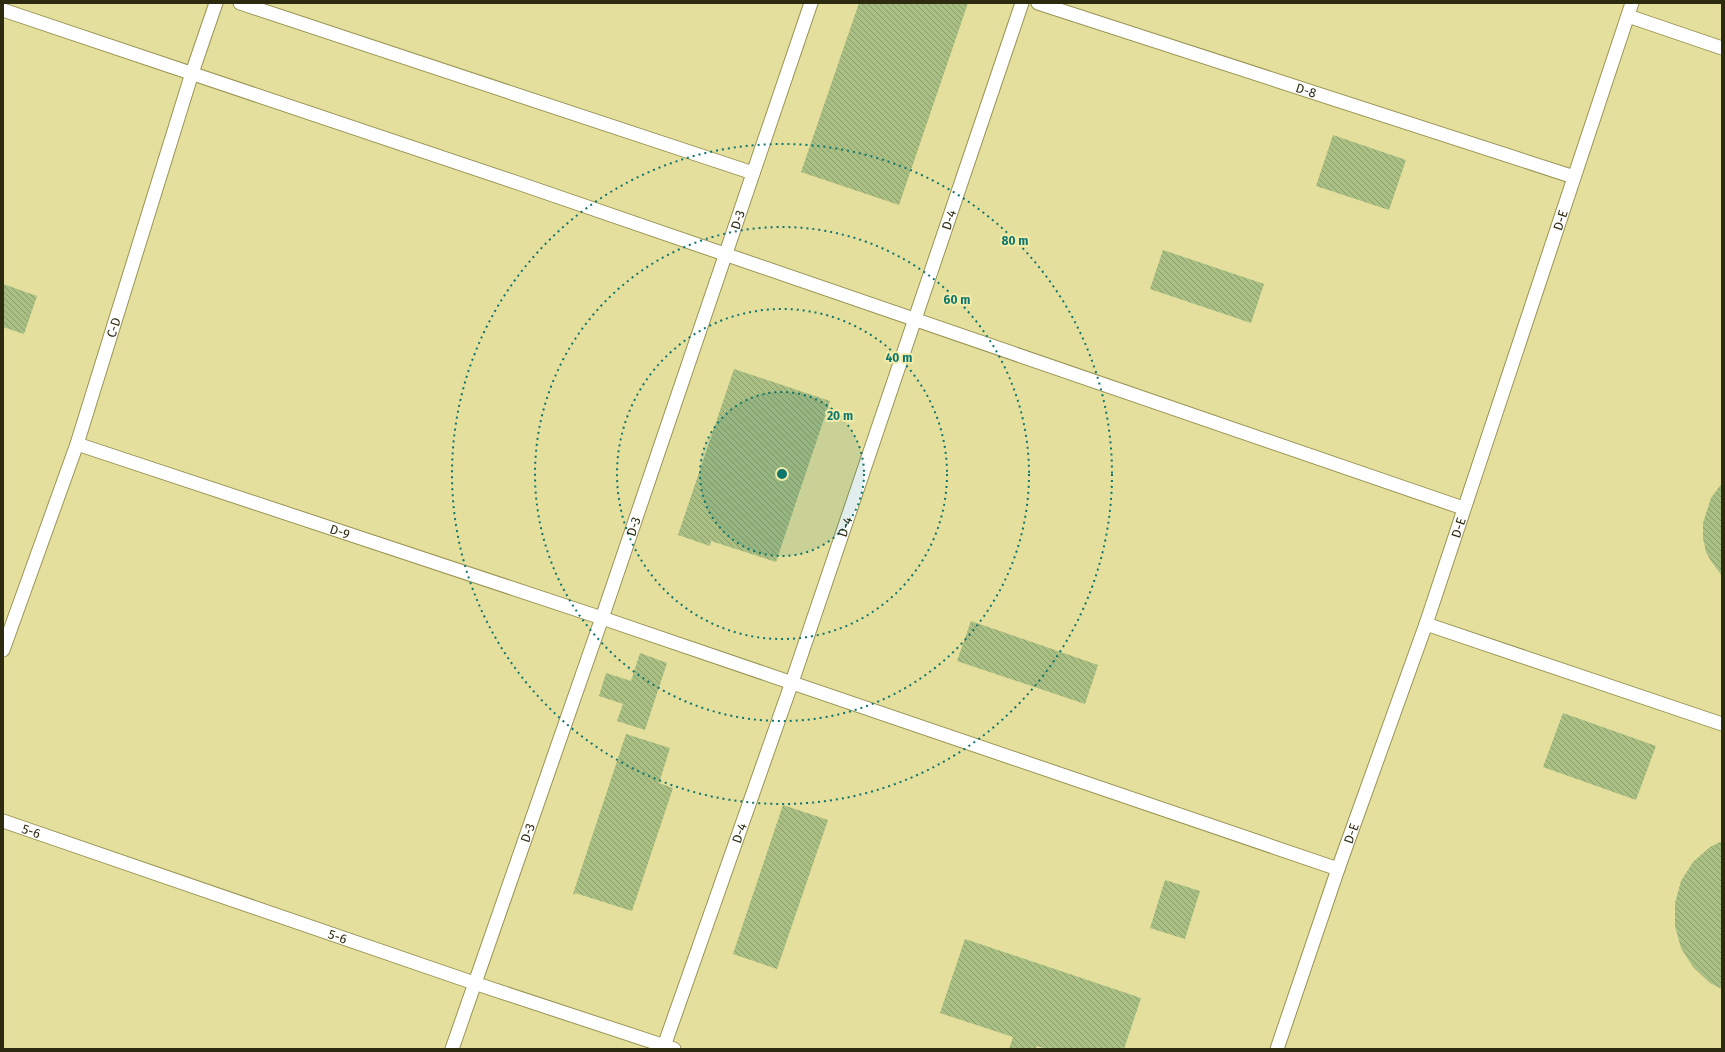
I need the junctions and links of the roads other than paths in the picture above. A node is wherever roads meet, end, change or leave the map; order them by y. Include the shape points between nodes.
1 (216, 3) edge
2 (240, 3) edge
3 (811, 3) edge
4 (1022, 3) edge
5 (1038, 3) edge
6 (1632, 3) edge
7 (3, 10) edge
8 (1628, 16) junction
9 (1722, 48) edge
10 (192, 73) junction
11 (753, 173) junction
12 (1574, 176) junction
13 (726, 254) junction
14 (916, 320) junction
15 (77, 444) junction
16 (1464, 508) junction
17 (602, 618) junction
18 (1426, 624) junction
19 (3, 650) edge
20 (792, 682) junction
21 (1722, 724) edge
22 (3, 821) edge
23 (1338, 869) junction
24 (474, 983) junction
25 (667, 1048) edge
26 (452, 1049) edge
27 (1277, 1049) edge

1 - 10 lane, C-D
2 - 11 lane
3 - 11 lane, D-3
4 - 14 lane, D-4
5 - 12 lane, D-8
6 - 8 lane, D-E
7 - 10 lane
8 - 9 lane
8 - 12 lane, D-E
10 - 13 lane
10 - 15 lane, C-D
11 - 13 lane, D-3
12 - 16 lane, D-E
13 - 14 lane
13 - 17 lane, D-3
14 - 16 lane
14 - 20 lane, D-4
15 - 17 lane, D-9
15 - 19 lane, C-D
16 - 18 lane, D-E
17 - 20 lane, D-9
17 - 24 lane, D-3
18 - 21 lane
18 - 23 lane, D-E
20 - 23 lane, D-9
20 - 25 lane, D-4
22 - 24 lane, 5-6
23 - 27 lane, D-E
24 - 25 lane, 5-6
24 - 26 lane, D-3

